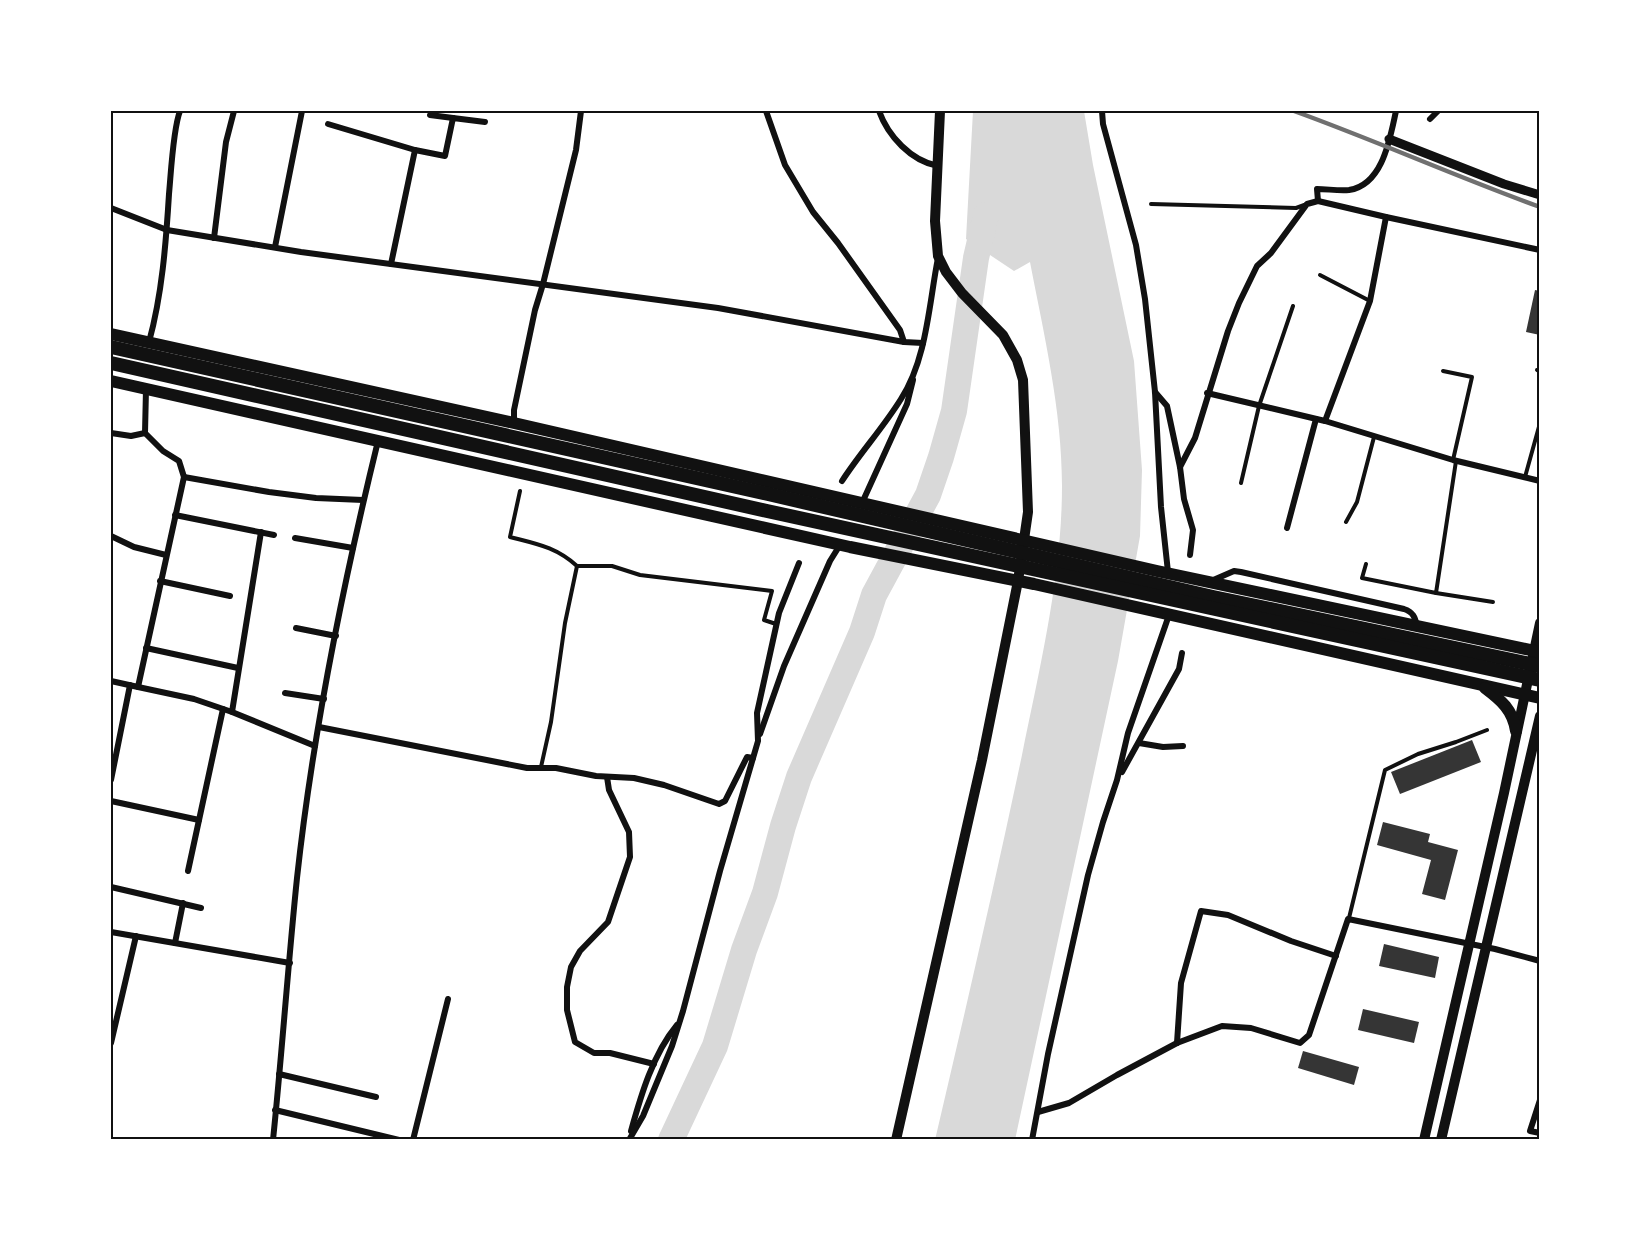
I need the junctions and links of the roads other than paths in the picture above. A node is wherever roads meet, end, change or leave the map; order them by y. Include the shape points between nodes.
1 (180, 111) edge
2 (234, 111) edge
3 (302, 111) edge
4 (580, 111) edge
5 (766, 111) edge
6 (879, 111) edge
7 (940, 111) edge
8 (1102, 111) edge
9 (1396, 111) edge
10 (1438, 111) edge
11 (430, 114) dead end
12 (453, 118) junction
13 (1430, 119) dead end
14 (485, 122) dead end
15 (328, 124) dead end
16 (1389, 139) junction
17 (415, 150) junction
18 (938, 166) junction
19 (1540, 195) edge
20 (1318, 201) junction
21 (1151, 204) dead end
22 (1307, 204) junction
23 (111, 208) edge
24 (1386, 217) junction
25 (167, 230) junction
26 (214, 238) junction
27 (274, 247) junction
28 (1540, 250) edge
29 (938, 256) junction
30 (391, 264) junction
31 (1320, 275) dead end
32 (543, 284) junction
33 (1370, 301) junction
34 (1293, 306) dead end
35 (111, 334) edge
36 (149, 342) junction
37 (904, 342) junction
38 (923, 343) junction
39 (111, 347) edge
40 (111, 363) edge
41 (917, 363) junction
42 (1443, 371) dead end
43 (111, 381) edge
44 (146, 388) junction
45 (1155, 392) junction
46 (1208, 393) junction
47 (1259, 405) junction
48 (1316, 419) junction
49 (1325, 421) junction
50 (513, 423) junction
51 (1540, 423) edge
52 (111, 433) edge
53 (145, 434) junction
54 (1374, 437) junction
55 (378, 440) junction
56 (1454, 460) junction
57 (1180, 467) junction
58 (184, 477) junction
59 (1525, 477) junction
60 (842, 481) dead end
61 (1540, 481) edge
62 (1241, 483) dead end
63 (520, 491) dead end
64 (363, 500) junction
65 (866, 505) junction
66 (175, 515) junction
67 (1346, 522) dead end
68 (1287, 528) dead end
69 (261, 532) junction
70 (274, 535) dead end
71 (111, 536) edge
72 (295, 538) dead end
73 (1024, 540) junction
74 (845, 546) junction
75 (353, 548) junction
76 (166, 555) junction
77 (1190, 555) dead end
78 (799, 563) dead end
79 (1365, 564) dead end
80 (577, 566) junction
81 (1162, 571) junction
82 (160, 581) junction
83 (1018, 581) junction
84 (1436, 593) junction
85 (230, 596) dead end
86 (1493, 602) dead end
87 (1169, 615) junction
88 (776, 624) junction
89 (1540, 624) edge
90 (296, 628) dead end
91 (336, 636) junction
92 (147, 648) junction
93 (1537, 652) edge
94 (1182, 653) dead end
95 (1540, 666) edge
96 (238, 668) junction
97 (1540, 680) edge
98 (111, 681) edge
99 (130, 685) junction
100 (1481, 685) junction
101 (138, 687) junction
102 (285, 693) dead end
103 (1524, 694) junction
104 (1540, 698) edge
105 (324, 699) junction
106 (223, 709) junction
107 (232, 712) junction
108 (1540, 716) edge
109 (319, 727) junction
110 (1487, 730) dead end
111 (1516, 731) junction
112 (758, 741) junction
113 (1139, 743) junction
114 (315, 746) junction
115 (1183, 746) dead end
116 (753, 758) junction
117 (541, 767) junction
118 (608, 777) junction
119 (111, 780) edge
120 (1118, 780) junction
121 (111, 801) edge
122 (199, 820) junction
123 (188, 871) dead end
124 (111, 887) edge
125 (183, 903) junction
126 (201, 908) dead end
127 (1348, 919) junction
128 (111, 932) edge
129 (136, 936) junction
130 (175, 943) junction
131 (1468, 944) junction
132 (1486, 947) junction
133 (1336, 956) junction
134 (1540, 961) edge
135 (290, 963) junction
136 (448, 999) dead end
137 (679, 1023) junction
138 (111, 1042) edge
139 (1177, 1043) junction
140 (654, 1065) junction
141 (279, 1074) junction
142 (376, 1096) dead end
143 (1540, 1100) edge
144 (275, 1110) junction
145 (1038, 1112) junction
146 (1540, 1133) edge
147 (273, 1140) edge
148 (399, 1140) edge
149 (413, 1140) edge
150 (629, 1140) edge
151 (896, 1140) edge
152 (1032, 1140) edge
153 (1424, 1140) edge
154 (1441, 1140) edge

1 - 25 street
2 - 26 street via 226,142
3 - 27 street
4 - 32 street via 576,150
5 - 37 street via 785,165 813,212 894,321
6 - 18 street via 895,141 927,164
7 - 18 main road
8 - 45 street via 1136,245
9 - 16 street
10 - 13 street
11 - 12 street
12 - 14 street
12 - 17 street via 445,156
15 - 17 street
16 - 19 street
16 - 20 street via 1369,182 1349,190 1317,189
17 - 30 street
18 - 29 main road
20 - 22 street
20 - 24 street
21 - 22 lane via 1296,208
22 - 46 street via 1257,266 1239,303
23 - 25 street
24 - 28 street
24 - 33 street
25 - 26 street
25 - 36 street
26 - 27 street
27 - 30 street
29 - 38 street
29 - 73 main road via 962,292 1003,335 1017,360 1023,380 1028,512
30 - 32 street
31 - 33 lane
32 - 37 street via 718,308
32 - 50 street
33 - 49 street
34 - 47 lane
35 - 36 highway
36 - 50 highway
37 - 38 street
38 - 41 street
39 - 95 highway via 1214,597
40 - 97 highway
41 - 60 street via 902,398
41 - 65 street via 908,404
42 - 56 lane via 1472,377
43 - 44 highway
44 - 53 street
44 - 55 highway
45 - 57 street via 1167,406
45 - 81 street
46 - 47 street
46 - 57 street via 1195,438
47 - 48 street
47 - 62 lane
48 - 49 street
48 - 68 street
49 - 54 street
50 - 65 highway
51 - 59 lane
52 - 53 street
53 - 58 street via 179,461
54 - 56 street
54 - 67 lane via 1357,502
55 - 64 street
55 - 74 highway
56 - 59 street
56 - 84 lane
57 - 77 street via 1193,530
58 - 64 street via 269,492
58 - 66 street
59 - 61 street
63 - 80 lane via 510,537 553,549
64 - 75 street
65 - 73 highway
66 - 69 street
66 - 76 street
69 - 70 street
69 - 96 street
71 - 76 street
72 - 75 street
73 - 81 highway
73 - 83 main road
74 - 83 highway
74 - 112 street via 830,561 784,666
75 - 91 street
76 - 82 street
78 - 88 street
79 - 84 lane via 1362,578
80 - 88 lane via 612,566 640,575 772,591 764,620
80 - 117 lane
81 - 93 highway
82 - 85 street
82 - 92 street
83 - 87 highway
83 - 151 main road
84 - 86 lane
87 - 100 highway
87 - 120 street via 1128,733
88 - 112 street via 757,713
89 - 93 main road
90 - 91 street
91 - 105 street
92 - 96 street
92 - 101 street
93 - 103 main road
94 - 113 street via 1179,669
96 - 107 street
98 - 99 street
99 - 101 street
99 - 119 street
100 - 103 highway
100 - 111 highway via 1510,711
101 - 106 street
102 - 105 street
103 - 104 highway
103 - 111 main road
105 - 109 street
106 - 107 street
106 - 122 street
107 - 114 street
108 - 132 main road
109 - 114 street
109 - 117 street via 517,766
110 - 127 lane via 1385,770
111 - 131 main road
112 - 116 street
113 - 115 street
113 - 120 street
114 - 135 street
116 - 118 street via 747,758 725,801 718,804 664,785
116 - 137 street
117 - 118 street
118 - 140 street via 609,790 629,832 630,857 609,922 580,951 571,968 567,1010 575,1042 594,1053 610,1053
120 - 145 street via 1088,875
121 - 122 street
122 - 123 street
124 - 125 street
125 - 126 street
125 - 130 street
127 - 131 street
127 - 133 street
128 - 129 street
129 - 130 street
129 - 138 street
130 - 135 street
131 - 132 street
131 - 153 main road
132 - 134 street
132 - 154 main road
133 - 139 street via 1309,1035 1300,1043 1251,1028 1222,1026
133 - 139 street via 1228,915 1201,911 1181,982
135 - 141 street
136 - 149 street
137 - 140 street
137 - 150 street via 643,1116
139 - 145 street via 1069,1103
140 - 150 street
141 - 142 street
141 - 144 street
143 - 146 street via 1530,1131
144 - 147 street
144 - 148 street
145 - 152 street

